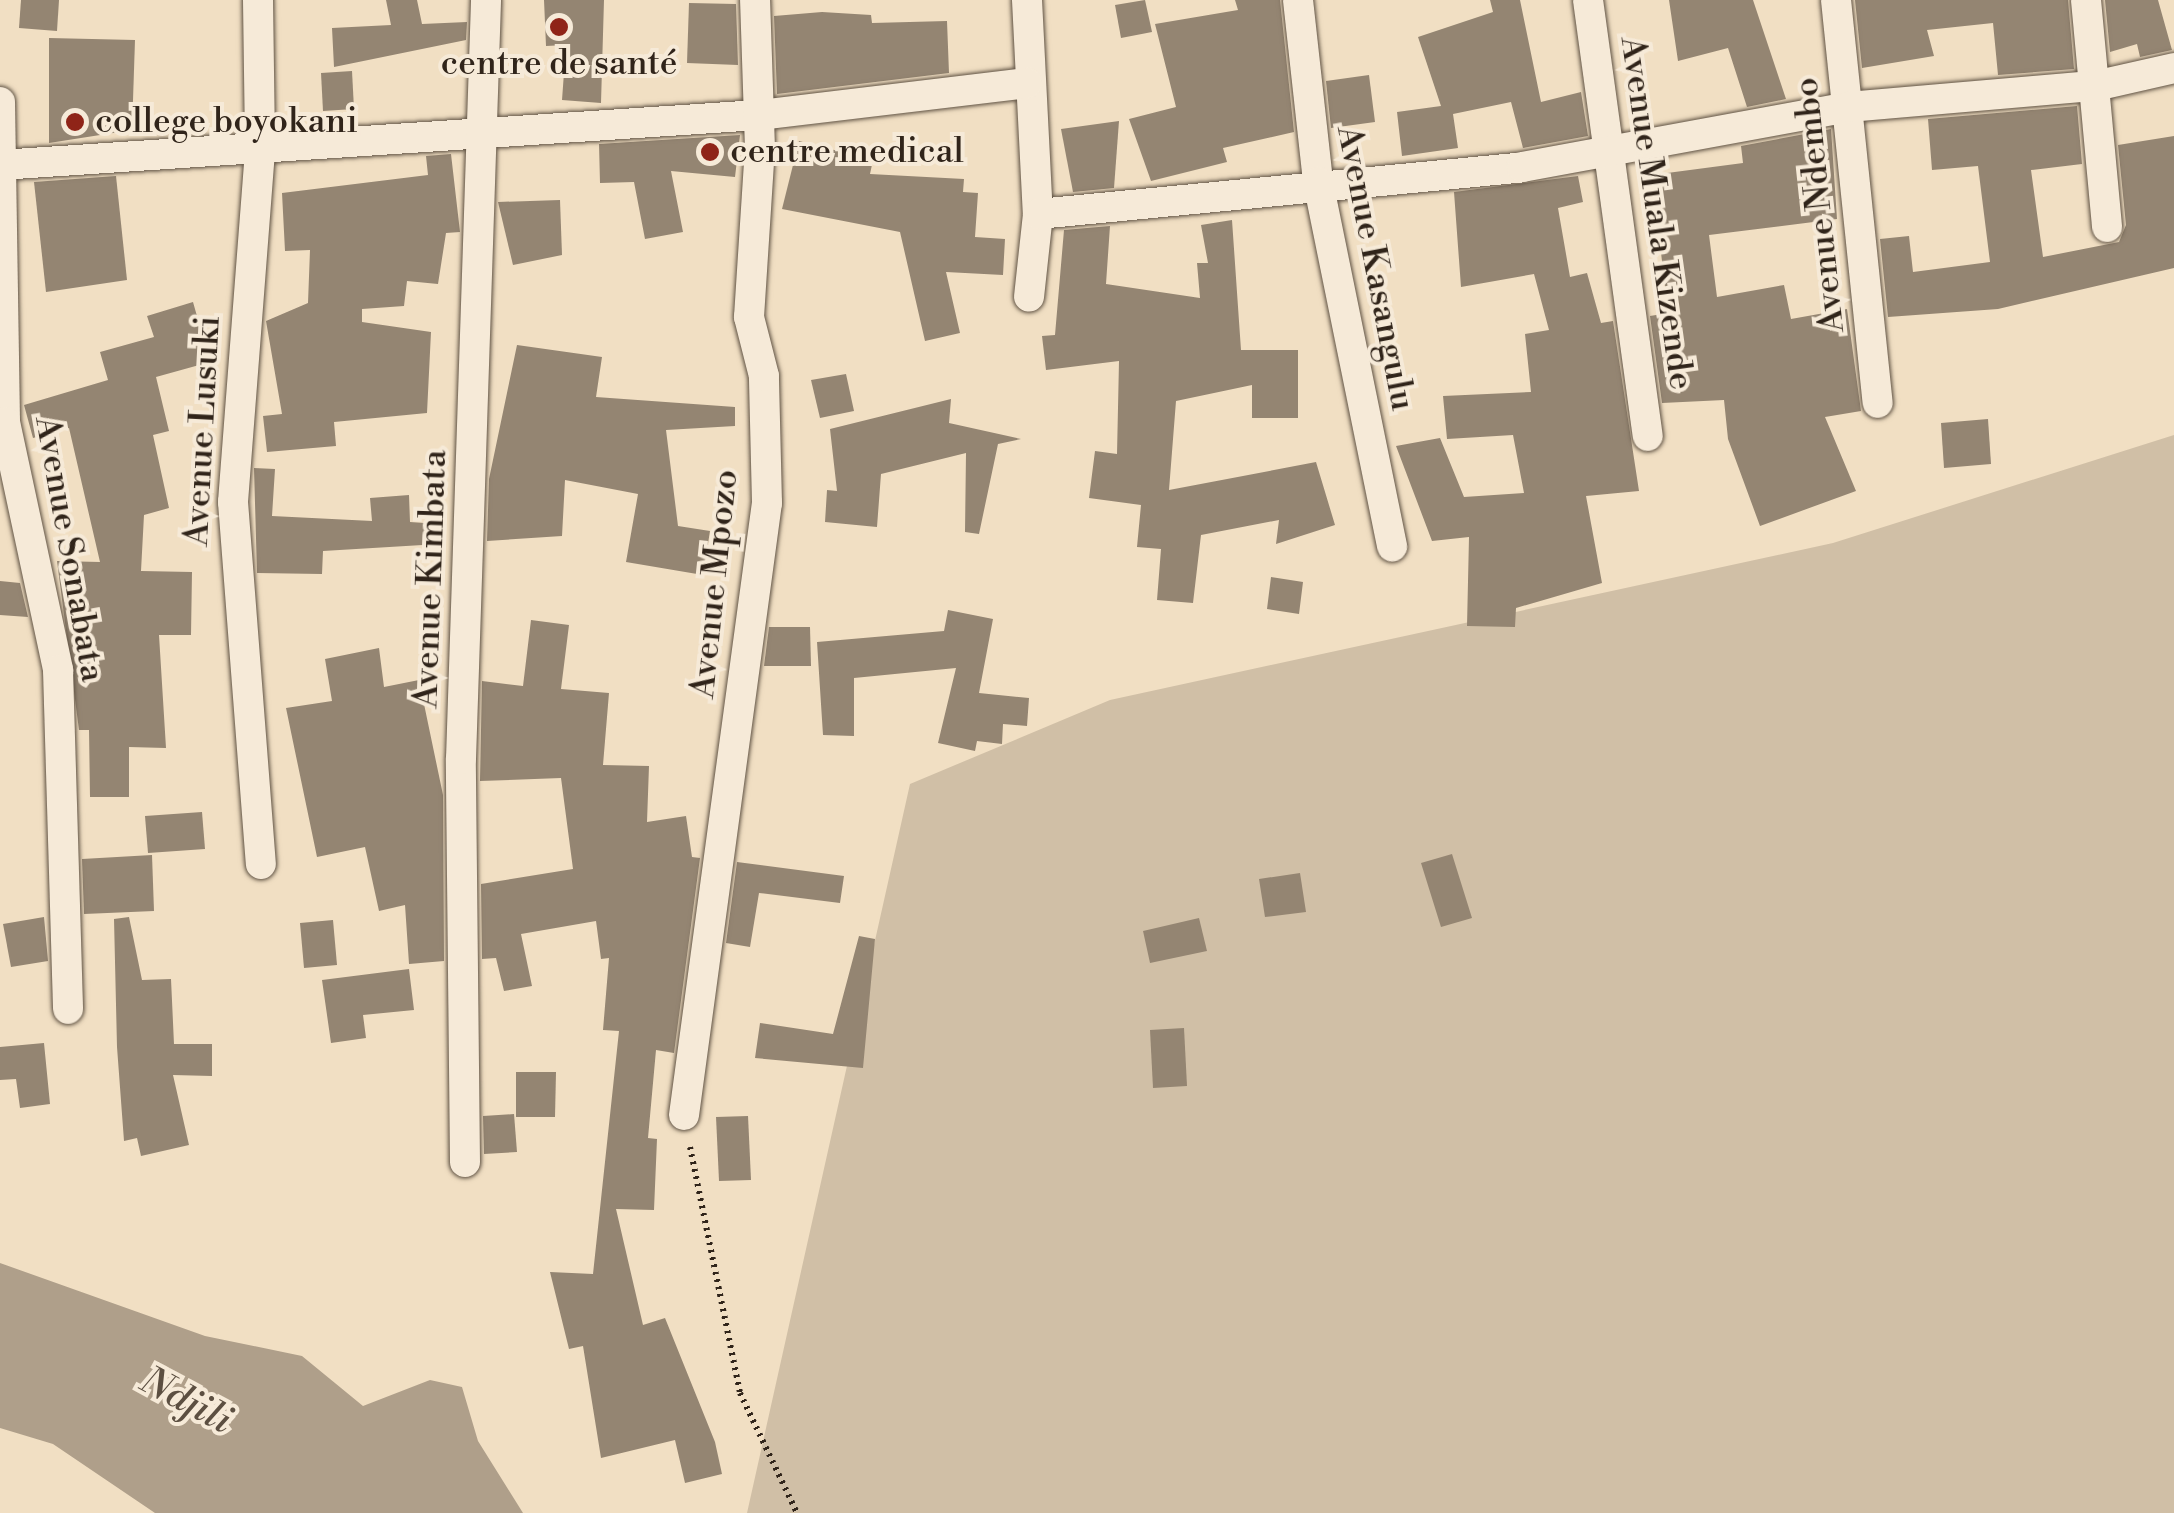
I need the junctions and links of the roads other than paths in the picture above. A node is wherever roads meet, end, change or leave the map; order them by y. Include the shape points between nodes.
1 (258, 0) edge
2 (486, 0) edge
3 (754, 0) edge
4 (1027, 0) edge
5 (1298, 0) edge
6 (1588, 0) edge
7 (1836, 0) edge
8 (2086, 0) edge
9 (2174, 68) edge
10 (1027, 83) junction
11 (2095, 86) junction
12 (0, 102) edge
13 (1848, 107) junction
14 (759, 114) junction
15 (487, 130) junction
16 (1612, 150) junction
17 (260, 151) junction
18 (3, 165) edge
19 (1318, 182) junction
20 (1038, 214) junction
21 (2107, 227) dead end
22 (1029, 297) dead end
23 (1878, 403) dead end
24 (1648, 436) dead end
25 (1392, 548) dead end
26 (260, 864) dead end
27 (68, 1009) dead end
28 (684, 1115) road end
29 (465, 1162) dead end

1 - 17 street, Avenue Lusuki
2 - 15 street, Avenue Kimbata
3 - 14 street, Avenue Mpozo
4 - 10 street
5 - 19 street, Avenue Kasangulu
6 - 16 street, Avenue Muala Kizende
7 - 13 street, Avenue Ndembo
8 - 11 street
9 - 11 street
10 - 14 street
10 - 20 street
11 - 13 street
11 - 21 street
12 - 18 street, Avenue Sonabata
13 - 16 street
13 - 23 street, Avenue Ndembo
14 - 15 street
14 - 28 street, Avenue Mpozo via 749,318 764,376 767,503
15 - 17 street
15 - 29 street, Avenue Kimbata via 461,758
16 - 19 street
16 - 24 street, Avenue Muala Kizende
17 - 18 street
17 - 26 street, Avenue Lusuki via 234,532
18 - 27 street, Avenue Sonabata via 6,422 58,670
19 - 20 street
19 - 25 street, Avenue Kasangulu
20 - 22 street

